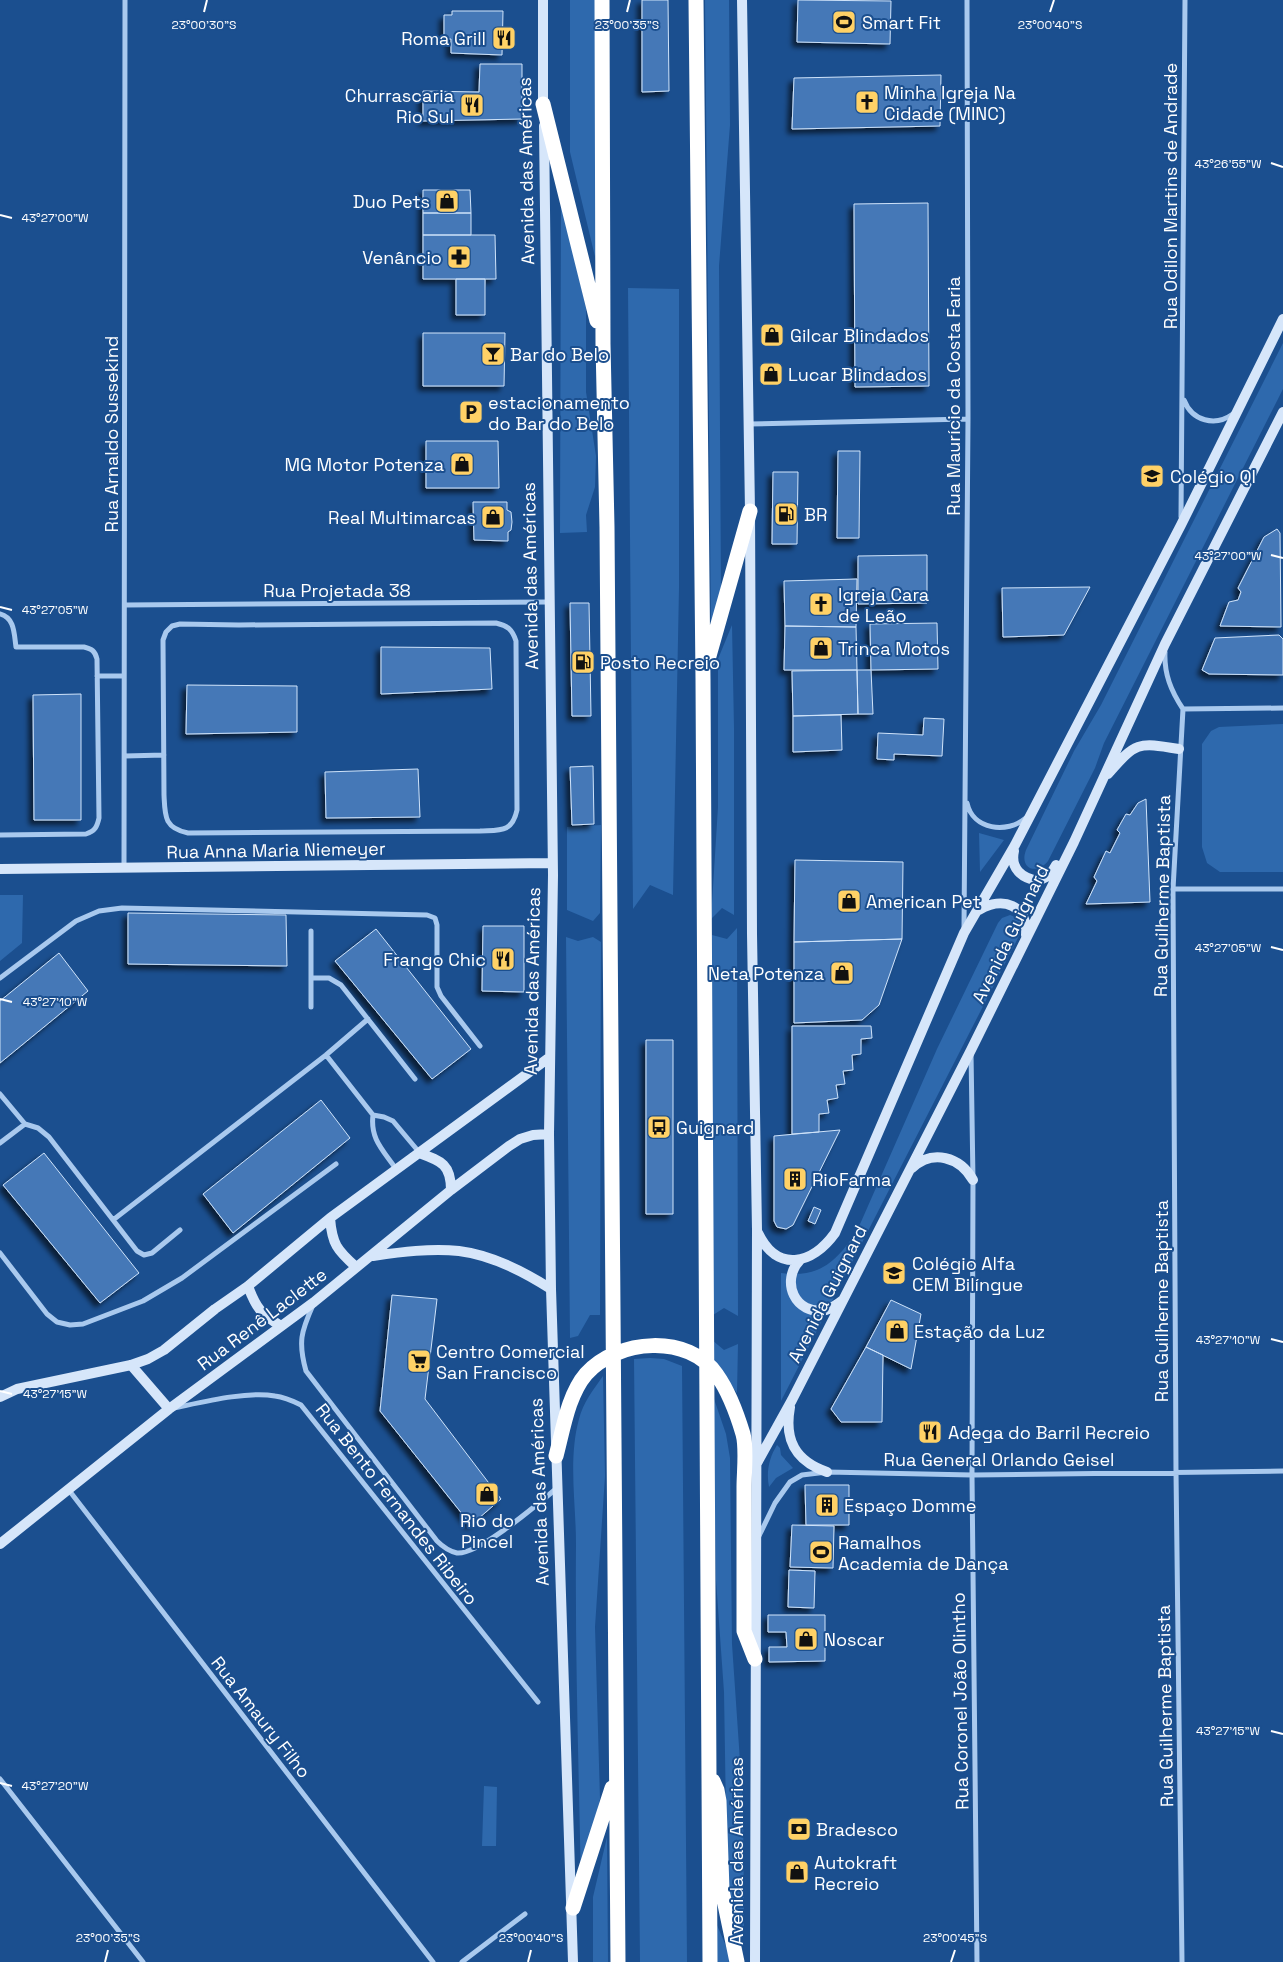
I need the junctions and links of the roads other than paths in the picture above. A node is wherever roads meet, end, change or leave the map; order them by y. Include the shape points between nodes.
1 (125, 0) edge
2 (543, 0) edge
3 (602, 0) edge
4 (696, 0) edge
5 (742, 0) edge
6 (966, 0) edge
7 (1185, 0) edge
8 (543, 104) junction
9 (1283, 318) edge
10 (603, 344) junction
11 (1182, 392) junction
12 (1239, 408) junction
13 (1283, 412) edge
14 (968, 419) junction
15 (748, 424) junction
16 (750, 511) junction
17 (1182, 525) junction
18 (549, 602) junction
19 (125, 605) junction
20 (0, 614) edge
21 (1165, 644) junction
22 (97, 676) junction
23 (124, 676) junction
24 (702, 679) junction
25 (1183, 708) junction
26 (1283, 708) edge
27 (1179, 749) junction
28 (164, 755) junction
29 (125, 756) junction
30 (1101, 783) junction
31 (964, 793) junction
32 (1032, 813) junction
33 (0, 835) edge
34 (1074, 842) junction
35 (1015, 845) junction
36 (552, 863) junction
37 (124, 868) junction
38 (0, 869) edge
39 (1173, 889) junction
40 (1283, 889) edge
41 (979, 910) junction
42 (311, 931) dead end
43 (964, 933) junction
44 (1026, 939) junction
45 (0, 978) edge
46 (312, 978) junction
47 (312, 1007) dead end
48 (368, 1019) junction
49 (480, 1046) dead end
50 (971, 1050) junction
51 (326, 1055) junction
52 (550, 1057) junction
53 (415, 1079) dead end
54 (0, 1094) edge
55 (373, 1115) junction
56 (25, 1124) junction
57 (549, 1134) junction
58 (0, 1143) edge
59 (419, 1153) junction
60 (336, 1164) dead end
61 (396, 1169) junction
62 (909, 1171) junction
63 (973, 1180) junction
64 (451, 1190) junction
65 (330, 1218) junction
66 (113, 1220) junction
67 (180, 1230) dead end
68 (756, 1230) junction
69 (0, 1253) edge
70 (372, 1256) junction
71 (800, 1260) junction
72 (356, 1268) junction
73 (248, 1286) junction
74 (551, 1289) junction
75 (844, 1299) junction
76 (314, 1302) junction
77 (281, 1326) junction
78 (613, 1356) junction
79 (706, 1364) junction
80 (132, 1365) junction
81 (0, 1397) edge
82 (792, 1400) junction
83 (169, 1409) junction
84 (556, 1456) junction
85 (756, 1464) junction
86 (1283, 1471) edge
87 (827, 1472) junction
88 (1176, 1472) junction
89 (972, 1475) junction
90 (68, 1488) junction
91 (557, 1488) junction
92 (0, 1544) edge
93 (755, 1545) junction
94 (755, 1659) junction
95 (538, 1702) dead end
96 (708, 1774) junction
97 (616, 1777) junction
98 (0, 1779) edge
99 (573, 1908) junction
100 (525, 1914) dead end
101 (143, 1962) edge
102 (433, 1962) edge
103 (462, 1962) edge
104 (573, 1962) edge
105 (618, 1962) edge
106 (710, 1962) edge
107 (737, 1962) edge
108 (755, 1962) edge
109 (977, 1962) edge
110 (1182, 1962) edge

1 - 19 street, Rua Arnaldo Sussekind
2 - 8 street, Avenida das Américas
3 - 10 highway
4 - 24 highway, Avenida das Américas
5 - 15 street, Avenida das Américas
6 - 14 street, Rua Maurício da Costa Faria
7 - 11 street, Rua Odilon Martins de Andrade
8 - 10 highway
8 - 18 street, Avenida das Américas
9 - 12 street, Avenida Guignard
10 - 78 highway
11 - 12 street, Rua Odilon Martins de Andrade via 1189,410 1205,421 1224,420
11 - 17 street, Rua Odilon Martins de Andrade
12 - 17 street, Avenida Guignard
13 - 21 street, Avenida Guignard
14 - 15 street
14 - 31 street, Rua Maurício da Costa Faria
15 - 16 street, Avenida das Américas
16 - 24 highway
16 - 68 street, Avenida das Américas
17 - 32 street, Avenida Guignard
18 - 19 street, Rua Projetada 38
18 - 36 street, Avenida das Américas
19 - 23 street, Rua Arnaldo Sussekind
20 - 22 street via 12,622 16,647 91,649 96,653
21 - 25 street via 1167,678
21 - 30 street, Avenida Guignard
22 - 23 street
22 - 33 street via 97,826 86,834
23 - 29 street, Rua Arnaldo Sussekind
24 - 79 highway, Avenida das Américas
25 - 26 street
25 - 27 street, Rua Guilherme Baptista
27 - 30 street via 1145,745 1132,749
27 - 39 street, Rua Guilherme Baptista
28 - 28 street via 163,640 172,626 496,623 513,631 516,641 517,810 510,827 502,830 177,831 165,815
28 - 29 street
29 - 37 street, Rua Arnaldo Sussekind
30 - 34 street, Avenida Guignard
31 - 32 street, Rua Maurício da Costa Faria via 968,808 977,820 990,827 1005,829 1020,824
31 - 43 street, Rua Maurício da Costa Faria
32 - 35 street, Avenida Guignard
34 - 35 street via 1066,847 1050,875 1038,882 1017,870 1012,859
34 - 44 street, Avenida Guignard
35 - 41 street, Avenida Guignard
36 - 37 street, Rua Anna Maria Niemeyer
36 - 52 street, Avenida das Américas
37 - 38 street, Rua Anna Maria Niemeyer
39 - 40 street
39 - 88 street, Rua Guilherme Baptista
41 - 43 street, Avenida Guignard
41 - 44 street via 990,904 1002,903 1013,907 1027,926
42 - 46 street
43 - 71 street, Avenida Guignard via 834,1233 815,1254
44 - 50 street, Avenida Guignard
45 - 49 street via 76,921 99,911 122,908 427,915 435,918 438,925 437,986 441,996
46 - 47 street
46 - 48 street via 336,980
48 - 51 street
48 - 53 street
50 - 62 street, Avenida Guignard
50 - 63 street, Rua Coronel João Olintho
51 - 55 street
51 - 66 street
52 - 57 street, Avenida das Américas
52 - 59 street, Rua Renê Laclette
54 - 56 street
55 - 59 street via 393,1120
55 - 61 street via 374,1136
56 - 58 street
56 - 66 street via 38,1128 49,1137
57 - 64 street, Rua Renê Laclette via 520,1139
57 - 74 street, Avenida das Américas
59 - 61 street, Rua Renê Laclette
59 - 64 street via 447,1167
60 - 69 street via 182,1278 143,1301 84,1324 57,1322
61 - 65 street, Rua Renê Laclette
62 - 63 street via 927,1158 949,1158 968,1171
62 - 75 street, Avenida Guignard
63 - 89 street, Rua Coronel João Olintho
64 - 70 street, Rua Renê Laclette
65 - 72 street via 334,1244
65 - 73 street, Rua Renê Laclette
66 - 67 street via 137,1251 144,1255 152,1253
68 - 71 street via 773,1254
68 - 85 street, Avenida das Américas
70 - 72 street, Rua Renê Laclette
70 - 74 street via 411,1251 476,1254 526,1273
71 - 75 street via 791,1276 794,1298 814,1310 825,1310
72 - 76 street, Rua Renê Laclette
73 - 77 street via 256,1307
73 - 80 street, Rua Renê Laclette via 164,1350
74 - 84 street, Avenida das Américas
75 - 82 street, Avenida Guignard
76 - 77 street, Rua Renê Laclette
76 - 91 street, Rua Bento Fernandes Ribeiro via 300,1339 306,1371 446,1549 458,1553 470,1551 526,1516
77 - 83 street, Rua Renê Laclette
78 - 79 highway via 634,1348 665,1345 679,1348
78 - 84 highway via 586,1375 574,1394
78 - 97 highway
79 - 94 highway via 717,1374 744,1436 744,1631
79 - 96 highway, Avenida das Américas
80 - 81 street, Rua Renê Laclette via 17,1389
80 - 83 street
82 - 85 street, Avenida Guignard
82 - 87 street via 788,1418 793,1446 802,1458
83 - 90 street, Rua Renê Laclette
83 - 95 street, Rua Bento Fernandes Ribeiro via 253,1395 275,1395 301,1405
84 - 91 street, Avenida das Américas
85 - 93 street, Avenida das Américas
86 - 88 street, Rua General Orlando Geisel
87 - 89 street, Rua General Orlando Geisel
87 - 93 street, Rua General Orlando Geisel via 802,1475 790,1482 775,1503
88 - 89 street, Rua General Orlando Geisel
88 - 110 street, Rua Guilherme Baptista
89 - 109 street, Rua Coronel João Olintho
90 - 92 street, Rua Renê Laclette
90 - 102 street, Rua Amaury Filho
91 - 99 street, Avenida das Américas
93 - 94 street, Avenida das Américas
94 - 108 street, Avenida das Américas
96 - 106 highway, Avenida das Américas
96 - 107 highway via 719,1801 722,1890
97 - 99 highway
97 - 105 highway
98 - 101 street
99 - 104 street, Avenida das Américas
100 - 103 street

